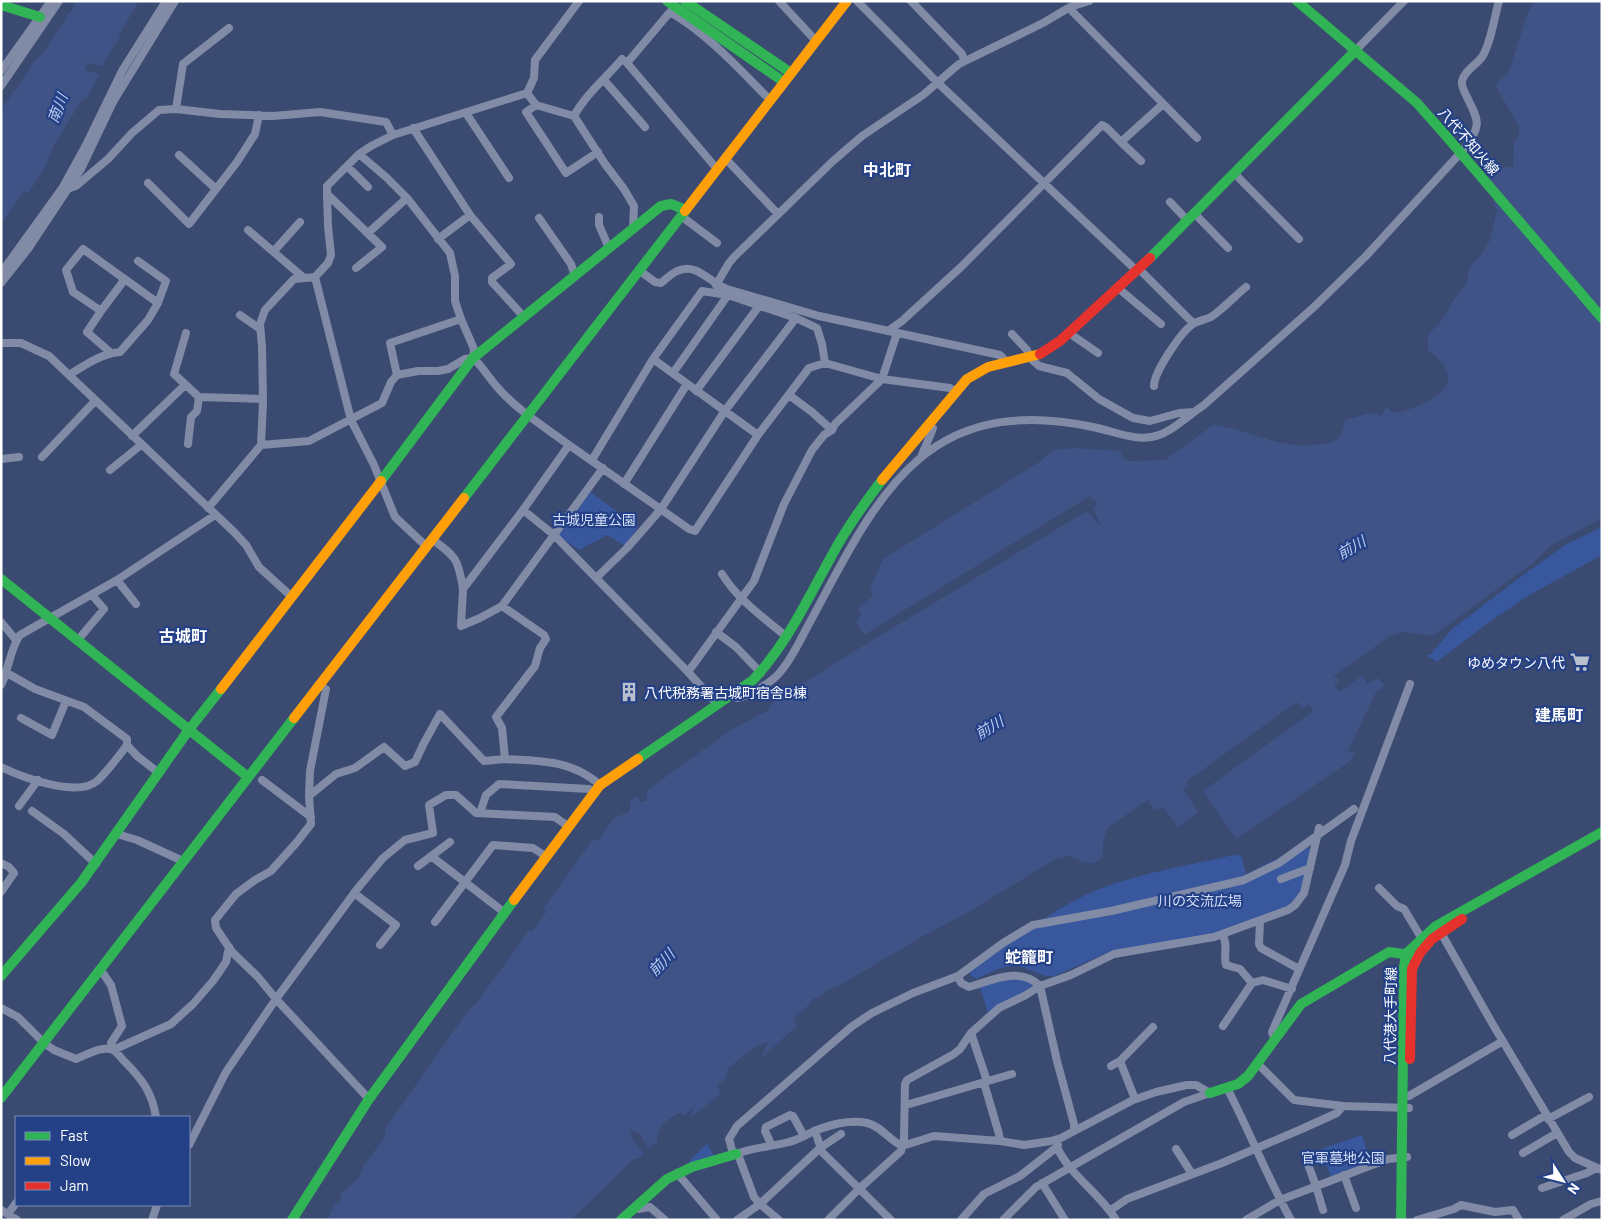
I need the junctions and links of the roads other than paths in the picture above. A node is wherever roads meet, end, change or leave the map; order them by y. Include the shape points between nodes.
1 (51, 1) edge
2 (59, 1) edge
3 (166, 1) edge
4 (175, 1) edge
5 (579, 1) edge
6 (685, 1) edge
7 (779, 1) edge
8 (846, 1) edge
9 (857, 1) edge
10 (910, 1) edge
11 (1089, 1) edge
12 (1298, 1) edge
13 (1404, 1) edge
14 (1499, 1) edge
15 (1, 6) edge
16 (670, 6) edge
17 (1069, 8) junction
18 (40, 17) junction
19 (695, 24) junction
20 (229, 28) dead end
21 (816, 40) junction
22 (1356, 50) junction
23 (134, 52) junction
24 (964, 61) junction
25 (627, 63) junction
26 (1, 71) edge
27 (791, 72) junction
28 (128, 79) junction
29 (604, 80) junction
30 (784, 82) junction
31 (938, 83) junction
32 (1, 86) edge
33 (527, 93) junction
34 (770, 100) junction
35 (1163, 104) junction
36 (536, 105) junction
37 (176, 109) junction
38 (466, 113) junction
39 (259, 115) junction
40 (574, 116) junction
41 (413, 128) junction
42 (644, 128) dead end
43 (394, 135) junction
44 (1197, 138) dead end
45 (1121, 142) junction
46 (598, 152) junction
47 (359, 154) junction
48 (179, 155) dead end
49 (726, 158) junction
50 (1141, 161) dead end
51 (346, 166) junction
52 (717, 169) junction
53 (1234, 173) junction
54 (509, 178) dead end
55 (1044, 182) junction
56 (148, 183) dead end
57 (368, 187) dead end
58 (70, 188) junction
59 (216, 188) junction
60 (327, 194) junction
61 (407, 198) junction
62 (1170, 202) dead end
63 (683, 213) junction
64 (778, 214) junction
65 (470, 215) junction
66 (1191, 216) junction
67 (599, 217) dead end
68 (539, 218) dead end
69 (300, 222) dead end
70 (633, 229) junction
71 (248, 230) dead end
72 (368, 233) junction
73 (438, 239) junction
74 (1299, 239) dead end
75 (718, 243) dead end
76 (609, 248) junction
77 (1228, 248) dead end
78 (274, 251) junction
79 (138, 261) dead end
80 (356, 268) dead end
81 (1138, 270) junction
82 (640, 271) junction
83 (1, 273) edge
84 (575, 276) junction
85 (315, 277) junction
86 (304, 278) junction
87 (125, 279) junction
88 (1, 283) edge
89 (716, 285) junction
90 (1246, 286) dead end
91 (1118, 288) junction
92 (728, 295) junction
93 (158, 303) junction
94 (759, 306) junction
95 (101, 311) junction
96 (240, 315) dead end
97 (524, 317) junction
98 (796, 318) junction
99 (1602, 318) edge
100 (460, 319) junction
101 (1193, 323) junction
102 (1161, 324) dead end
103 (260, 329) junction
104 (888, 331) junction
105 (1069, 332) junction
106 (186, 333) dead end
107 (897, 334) junction
108 (1012, 334) dead end
109 (1, 343) edge
110 (111, 353) junction
111 (1098, 353) dead end
112 (1030, 357) junction
113 (473, 358) junction
114 (653, 360) junction
115 (1007, 362) junction
116 (824, 363) junction
117 (673, 373) junction
118 (69, 375) junction
119 (397, 375) junction
120 (882, 378) junction
121 (687, 384) junction
122 (184, 385) junction
123 (1154, 386) dead end
124 (696, 391) junction
125 (956, 391) junction
126 (789, 395) junction
127 (199, 396) junction
128 (263, 399) junction
129 (95, 401) junction
130 (724, 412) junction
131 (1194, 412) junction
132 (527, 414) junction
133 (351, 420) junction
134 (928, 424) junction
135 (832, 430) junction
136 (758, 435) junction
137 (132, 436) junction
138 (188, 444) dead end
139 (570, 444) junction
140 (141, 445) junction
141 (261, 445) junction
142 (19, 457) dead end
143 (42, 457) dead end
144 (920, 458) junction
145 (1, 459) edge
146 (592, 460) junction
147 (603, 468) junction
148 (110, 470) dead end
149 (380, 482) junction
150 (624, 484) junction
151 (208, 508) junction
152 (661, 509) junction
153 (523, 510) junction
154 (215, 515) junction
155 (554, 535) junction
156 (429, 542) junction
157 (722, 574) dead end
158 (596, 578) junction
159 (1, 579) edge
160 (117, 580) junction
161 (463, 589) junction
162 (92, 595) junction
163 (292, 597) junction
164 (741, 598) junction
165 (136, 604) dead end
166 (502, 606) junction
167 (49, 618) junction
168 (1, 622) edge
169 (716, 632) junction
170 (787, 637) junction
171 (16, 640) junction
172 (77, 641) junction
173 (688, 672) junction
174 (7, 673) junction
175 (761, 673) junction
176 (1410, 684) dead end
177 (1, 685) edge
178 (318, 685) junction
179 (734, 694) junction
180 (66, 700) junction
181 (718, 705) junction
182 (21, 718) dead end
183 (188, 731) junction
184 (128, 745) junction
185 (505, 759) junction
186 (1, 767) edge
187 (159, 773) junction
188 (248, 777) junction
189 (38, 780) junction
190 (262, 780) dead end
191 (598, 789) junction
192 (309, 796) junction
193 (19, 806) dead end
194 (1354, 809) dead end
195 (32, 811) dead end
196 (480, 813) junction
197 (311, 817) junction
198 (569, 827) junction
199 (1319, 828) dead end
200 (1602, 832) edge
201 (117, 834) junction
202 (1317, 837) junction
203 (1602, 840) edge
204 (450, 842) dead end
205 (431, 856) junction
206 (546, 858) junction
207 (183, 861) junction
208 (1, 862) edge
209 (96, 864) junction
210 (418, 866) dead end
211 (1310, 868) junction
212 (1280, 879) dead end
213 (466, 883) junction
214 (1379, 888) dead end
215 (1, 892) edge
216 (354, 893) junction
217 (505, 912) junction
218 (1260, 921) junction
219 (435, 922) dead end
220 (1440, 931) junction
221 (1222, 934) junction
222 (1422, 938) junction
223 (380, 945) dead end
224 (229, 947) junction
225 (1411, 955) junction
226 (100, 969) junction
227 (1299, 969) junction
228 (1, 976) edge
229 (958, 976) junction
230 (1252, 983) junction
231 (1040, 986) junction
232 (1292, 989) junction
233 (276, 999) junction
234 (1, 1008) edge
235 (1223, 1026) dead end
236 (1154, 1027) dead end
237 (971, 1033) junction
238 (1274, 1038) junction
239 (1503, 1041) junction
240 (44, 1043) junction
241 (113, 1050) junction
242 (1120, 1061) junction
243 (1258, 1064) junction
244 (1111, 1066) dead end
245 (1012, 1074) dead end
246 (986, 1082) junction
247 (1227, 1088) junction
248 (1210, 1093) junction
249 (1409, 1096) junction
250 (1589, 1097) dead end
251 (1, 1098) edge
252 (369, 1099) junction
253 (1135, 1099) junction
254 (906, 1105) junction
255 (1343, 1106) junction
256 (1406, 1108) junction
257 (156, 1116) edge
258 (1547, 1117) junction
259 (814, 1131) junction
260 (1074, 1131) junction
261 (1557, 1133) junction
262 (841, 1134) dead end
263 (1512, 1135) dead end
264 (804, 1136) junction
265 (1061, 1138) junction
266 (1000, 1141) junction
267 (190, 1143) edge
268 (771, 1144) junction
269 (902, 1146) junction
270 (820, 1148) junction
271 (1057, 1148) junction
272 (1256, 1148) junction
273 (1176, 1149) dead end
274 (1523, 1153) dead end
275 (736, 1154) junction
276 (1404, 1157) junction
277 (1306, 1159) dead end
278 (1068, 1168) junction
279 (1599, 1169) edge
280 (677, 1173) junction
281 (1192, 1174) junction
282 (1344, 1175) junction
283 (1042, 1183) junction
284 (1316, 1186) junction
285 (1542, 1188) dead end
286 (859, 1189) junction
287 (1280, 1200) junction
288 (1602, 1202) edge
289 (15, 1204) edge
290 (760, 1204) junction
291 (157, 1206) edge
292 (636, 1207) junction
293 (1356, 1208) dead end
294 (1110, 1210) junction
295 (1322, 1210) dead end
296 (5, 1212) edge
297 (17, 1220) edge
298 (152, 1220) edge
299 (292, 1220) edge
300 (621, 1220) edge
301 (665, 1220) edge
302 (717, 1220) edge
303 (736, 1220) edge
304 (779, 1220) edge
305 (828, 1220) edge
306 (891, 1220) edge
307 (961, 1220) edge
308 (1003, 1220) edge
309 (1065, 1220) edge
310 (1116, 1220) edge
311 (1246, 1220) edge
312 (1291, 1220) edge
313 (1401, 1220) edge
314 (1406, 1220) edge
315 (1416, 1220) edge
316 (1519, 1220) edge
317 (1564, 1220) edge

1 - 18 street
2 - 32 street
3 - 23 street
4 - 28 street
5 - 33 street via 535,60 534,78
6 - 27 street
7 - 21 street
8 - 21 street
9 - 31 street
10 - 24 street via 962,54
11 - 17 street
12 - 22 street, 八代不知火線
13 - 22 street
14 - 131 street via 1482,58 1462,81 1476,116 1478,126 1474,137 1366,256 1235,379
15 - 18 street
16 - 19 street
16 - 25 street
17 - 24 street
17 - 35 street
18 - 26 street
19 - 30 street
19 - 34 street
20 - 37 street via 183,64
21 - 27 street
22 - 53 street
22 - 99 street, 八代不知火線, bridge via 1417,103
23 - 28 street
23 - 83 street via 63,187
24 - 31 street
25 - 29 street via 622,59
25 - 52 street
27 - 30 street
28 - 58 street
29 - 40 street via 583,101
29 - 42 street
30 - 34 street
31 - 55 street
31 - 64 street via 862,136
33 - 36 street
33 - 38 street
34 - 49 street
35 - 44 street
35 - 45 street
36 - 40 street
36 - 46 street via 526,112 566,172
37 - 39 street
37 - 58 street via 159,110 108,159
38 - 41 street
38 - 54 street
39 - 43 street via 320,112 386,122
39 - 59 street via 255,134
40 - 46 street
41 - 43 street
41 - 65 street
43 - 47 street
45 - 50 street
45 - 55 street via 1102,125
46 - 70 street via 634,206
47 - 51 street
47 - 61 street
48 - 59 street
49 - 52 street
49 - 64 street
51 - 57 street
51 - 60 street via 327,186
52 - 63 street
53 - 66 street
53 - 74 street
55 - 81 street
55 - 104 street via 961,267
56 - 59 street via 189,224
58 - 88 street
60 - 72 street
60 - 85 street via 331,255
61 - 72 street
61 - 73 street
62 - 66 street
63 - 70 street via 673,203 665,204
63 - 75 street
63 - 82 street
64 - 89 street via 729,264
65 - 73 street
65 - 97 street via 510,264 492,278 492,282
66 - 77 street
66 - 81 street
67 - 76 street
68 - 84 street via 571,264
69 - 78 street
70 - 76 street
71 - 78 street
72 - 80 street via 382,247
73 - 100 street via 450,253
76 - 84 street
78 - 86 street
79 - 93 street via 166,281
81 - 91 street
81 - 101 street
82 - 89 street via 655,282 661,282 679,270 694,269 708,276
82 - 132 street
84 - 97 street
85 - 86 street
85 - 133 street
86 - 103 street via 294,279 265,310
87 - 93 street
87 - 95 street
87 - 95 street via 83,249 66,270 73,292
89 - 104 street via 819,316
90 - 101 street via 1211,316
91 - 102 street
91 - 105 street
92 - 94 street
92 - 114 street via 702,291
92 - 117 street
93 - 110 street via 148,320 120,352
94 - 98 street
94 - 124 street
95 - 110 street via 87,332
96 - 103 street
97 - 113 street
98 - 116 street via 817,328
98 - 130 street
100 - 113 street via 474,349
100 - 119 street via 390,343
101 - 123 street via 1158,371
103 - 128 street
104 - 107 street
105 - 111 street
105 - 112 street via 1040,354
106 - 122 street via 174,374
107 - 115 street via 1000,355
107 - 120 street
108 - 112 street
109 - 118 street via 21,343 49,356
110 - 118 street via 90,361
112 - 115 street
112 - 131 street via 1039,366 1067,373 1099,399 1133,418 1150,421
113 - 119 street via 448,369
113 - 132 street via 488,372 498,388
113 - 149 street
114 - 117 street
114 - 146 street
115 - 125 street via 988,368
116 - 120 street
116 - 126 street via 809,368
117 - 121 street
118 - 129 street
119 - 133 street via 382,403
120 - 125 street
120 - 135 street
121 - 124 street
121 - 150 street
122 - 127 street
122 - 137 street
124 - 130 street
125 - 134 street
126 - 135 street
126 - 136 street
127 - 128 street
127 - 138 street via 198,411 191,418
128 - 141 street
129 - 137 street
129 - 143 street
130 - 136 street
130 - 152 street
131 - 144 street via 1160,435 1144,438 1054,420 1019,419 988,424 942,442
132 - 139 street
132 - 156 street
133 - 141 street via 309,441
133 - 149 street
134 - 144 street via 933,428
134 - 170 street via 866,500
135 - 164 street via 812,450 784,504 754,581
136 - 152 street via 695,530
137 - 140 street
139 - 146 street
139 - 153 street
140 - 148 street
140 - 151 street
141 - 151 street
142 - 145 street
144 - 179 street via 901,476 855,540 781,672 742,698
146 - 147 street
147 - 150 street
147 - 155 street
149 - 156 street via 394,517
149 - 163 street
150 - 152 street
151 - 154 street
152 - 158 street
153 - 155 street
153 - 161 street
154 - 160 street
154 - 163 street via 246,545 259,567
155 - 158 street
155 - 166 street
156 - 161 street via 454,555 460,566
156 - 178 street
157 - 164 street
158 - 173 street
159 - 167 street
160 - 162 street
160 - 165 street
161 - 166 street via 461,626
162 - 167 street
162 - 172 street via 104,609
163 - 183 street
164 - 169 street
164 - 170 street
166 - 185 street via 546,639 535,666 496,717 502,728
167 - 171 street
167 - 172 street
168 - 171 street
169 - 173 street
169 - 175 street
170 - 175 street
171 - 174 street
172 - 183 street
173 - 181 street
174 - 177 street
174 - 180 street via 35,689
175 - 179 street
176 - 227 street via 1345,865
178 - 188 street
178 - 192 street via 326,689 310,771
179 - 181 street
180 - 182 street via 52,735
180 - 184 street via 84,707 105,722 127,739
181 - 191 street
183 - 187 street
183 - 188 street
184 - 187 street
184 - 189 street via 89,786 59,787
185 - 191 street via 563,764 585,774
185 - 192 street via 484,761 440,714 416,762 405,766 384,747 355,768 336,774
186 - 189 street
187 - 201 street
188 - 207 street
189 - 193 street
190 - 197 street
191 - 196 street via 500,784 486,795
191 - 198 street
192 - 197 street
194 - 202 street
195 - 209 street via 64,834
196 - 198 street via 555,817
196 - 216 street via 456,795 446,794 429,805 433,833 405,840 383,858
197 - 224 street via 311,824 271,871 236,894 215,920 216,928
198 - 206 street
199 - 202 street
200 - 222 street, 八代港大手町線 via 1441,922
201 - 207 street
201 - 209 street
202 - 211 street
202 - 229 street via 1244,880 1111,911 1033,925
203 - 220 street, 八代港大手町線
204 - 205 street
205 - 210 street
205 - 213 street
206 - 213 street via 533,848 493,845
206 - 217 street
207 - 226 street
208 - 215 street via 14,873
209 - 228 street
211 - 212 street
211 - 218 street via 1304,893 1295,905
213 - 217 street
213 - 219 street
214 - 222 street via 1396,906 1404,909
216 - 223 street via 396,925
216 - 233 street
217 - 252 street
218 - 221 street
218 - 227 street via 1261,948
220 - 225 street, 八代港大手町線
220 - 239 street
221 - 230 street via 1227,948 1226,965 1240,969
221 - 231 street via 1114,954
222 - 225 street, 八代港大手町線
224 - 233 street
224 - 241 street via 226,962 213,981 171,1024
225 - 238 street via 1389,952 1301,1004
225 - 249 street, 八代港大手町線
225 - 256 street, 八代港大手町線 via 1404,967
226 - 240 street
226 - 241 street via 111,985 122,1026 111,1043
227 - 232 street
229 - 231 street via 961,983 969,987 1016,974 1034,980
229 - 275 street via 888,1005 851,1026 737,1126 729,1139
230 - 232 street via 1263,980
230 - 235 street
231 - 237 street via 999,1008
231 - 260 street
232 - 238 street via 1272,1032
233 - 252 street
233 - 267 street via 226,1072
234 - 240 street via 18,1017
236 - 242 street
237 - 246 street
237 - 254 street via 954,1054 907,1080
238 - 243 street
239 - 249 street
239 - 258 street
240 - 241 street via 76,1059 104,1049
240 - 251 street
241 - 257 street via 148,1089
242 - 244 street
242 - 253 street
243 - 247 street via 1238,1084
243 - 255 street via 1294,1100
245 - 246 street
246 - 254 street
246 - 266 street
247 - 248 street
247 - 272 street
248 - 253 street via 1196,1085 1187,1085
248 - 278 street via 1184,1102
249 - 256 street, 八代港大手町線
250 - 258 street
252 - 299 street
253 - 260 street
254 - 269 street
255 - 256 street
255 - 272 street via 1337,1113
256 - 276 street, 八代港大手町線
258 - 261 street
258 - 263 street
259 - 264 street
259 - 269 street via 843,1122 866,1122
259 - 270 street
260 - 265 street
261 - 274 street
261 - 279 street via 1575,1158
262 - 270 street
264 - 268 street via 790,1142
264 - 268 street via 790,1115 766,1127
265 - 266 street via 1024,1145
265 - 271 street
266 - 269 street via 934,1136
268 - 275 street
269 - 286 street via 901,1151
270 - 286 street
270 - 290 street
271 - 278 street
271 - 307 street via 1020,1176 984,1194
272 - 281 street
272 - 287 street
273 - 281 street
275 - 280 street
275 - 290 street
276 - 282 street via 1388,1159
276 - 313 street, 八代港大手町線
276 - 314 street, 八代港大手町線
277 - 284 street
278 - 283 street
278 - 294 street
279 - 285 street
280 - 292 street
280 - 302 street
281 - 294 street via 1127,1199
282 - 284 street
282 - 293 street
283 - 308 street
283 - 309 street
284 - 287 street
284 - 295 street
286 - 305 street
286 - 306 street
287 - 311 street
287 - 312 street
288 - 317 street via 1591,1204
289 - 296 street
290 - 303 street
290 - 304 street
291 - 298 street
292 - 300 street
292 - 301 street via 650,1207
294 - 310 street
296 - 297 street
315 - 316 street via 1460,1206 1495,1212 1513,1210

